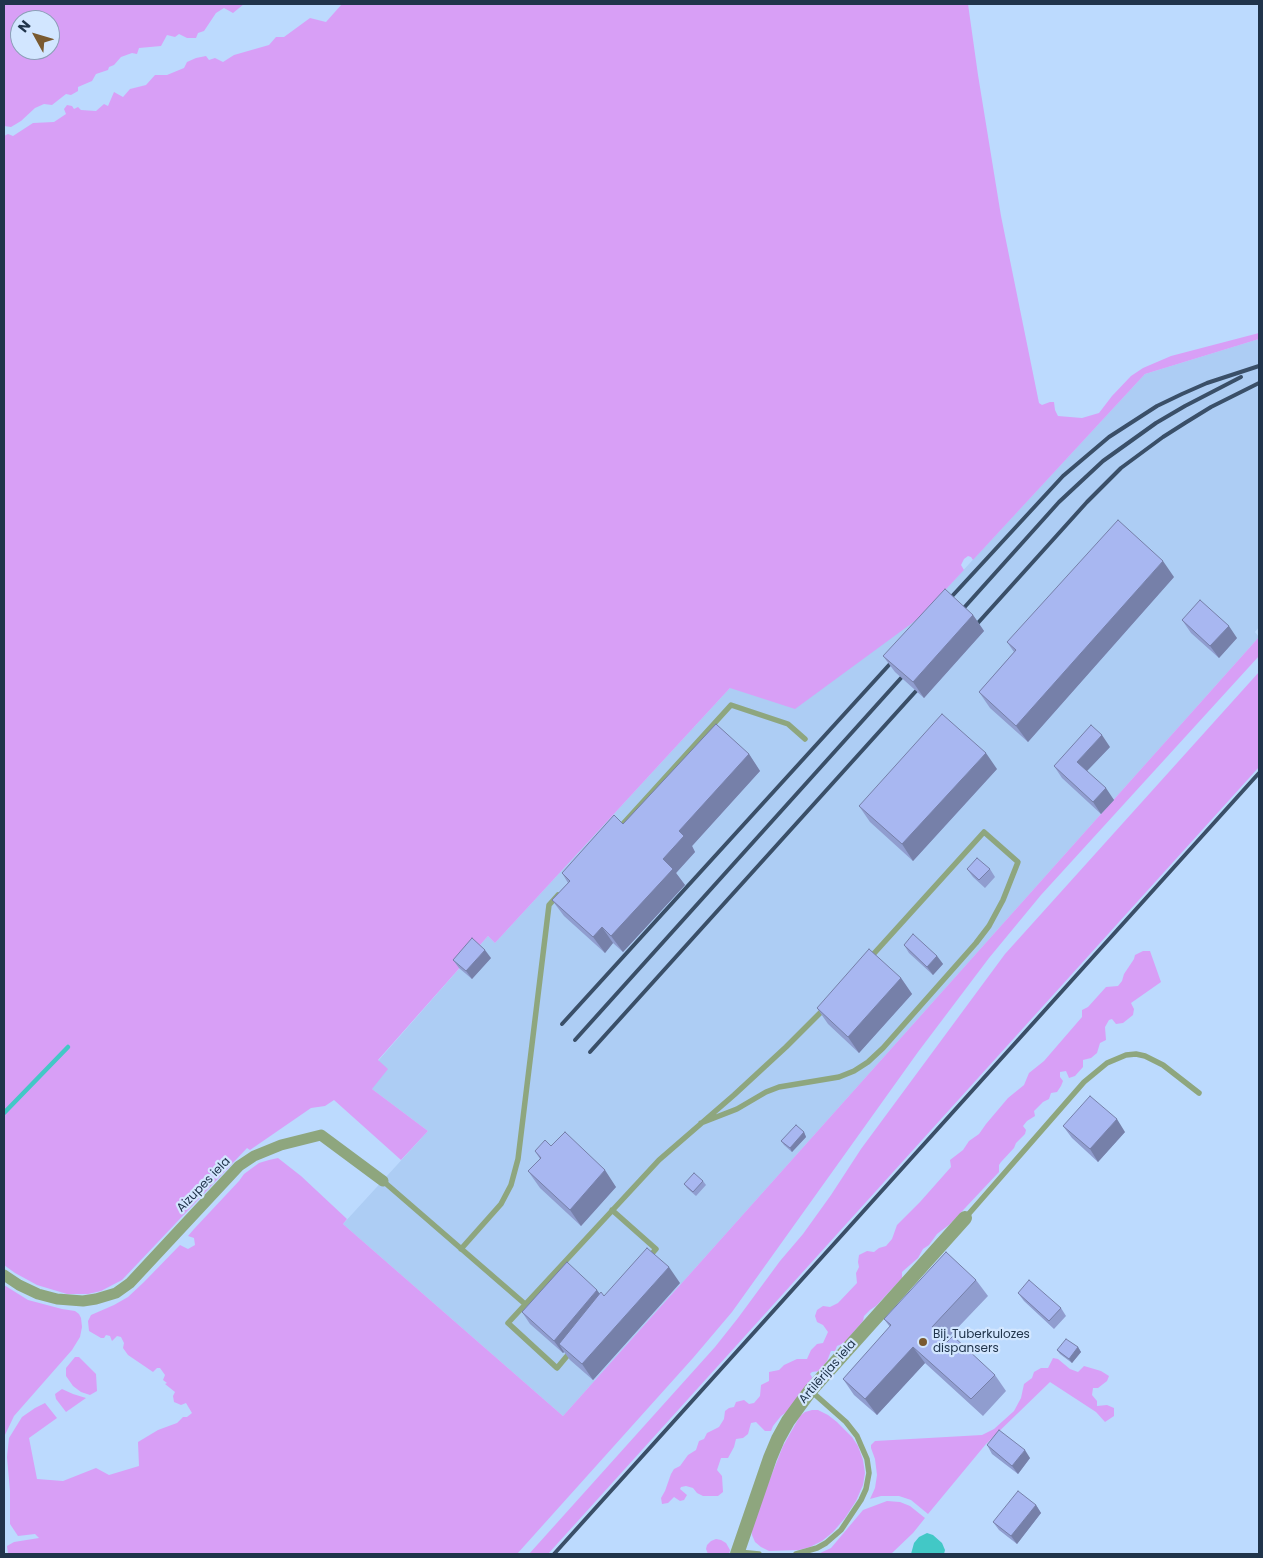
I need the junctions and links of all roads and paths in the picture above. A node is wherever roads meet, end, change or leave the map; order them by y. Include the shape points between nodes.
1 (805, 739) dead end
2 (614, 834) edge
3 (562, 891) edge
4 (867, 962) edge
5 (828, 1005) edge
6 (1199, 1093) dead end
7 (701, 1123) junction
8 (383, 1181) joint
9 (612, 1210) junction
10 (965, 1218) joint
11 (461, 1249) junction
12 (643, 1264) edge
13 (4, 1275) edge
14 (525, 1304) junction
15 (576, 1345) edge
16 (810, 1391) junction
17 (738, 1553) edge
18 (759, 1554) edge
19 (796, 1554) edge

1 - 2 lane via 788,724 731,705
3 - 11 lane via 549,905 518,1159 511,1185 501,1204
4 - 7 lane via 984,832 1018,862 989,926 868,1062 839,1077 779,1087
5 - 7 lane
6 - 10 lane via 1163,1064 1145,1056 1136,1054 1107,1063 1084,1082
7 - 9 lane via 659,1160
8 - 11 lane
8 - 13 street, Aizupes iela via 321,1135 281,1144 240,1166 124,1288 83,1301 57,1299 19,1286
9 - 12 lane via 656,1249
9 - 14 lane
10 - 16 street, Artilērijas iela
11 - 14 lane
14 - 15 lane via 508,1323 558,1368
16 - 17 street, Artilērijas iela via 778,1439
16 - 19 lane via 846,1422 857,1436 867,1459 868,1474 861,1500 841,1530 817,1548
17 - 18 lane

